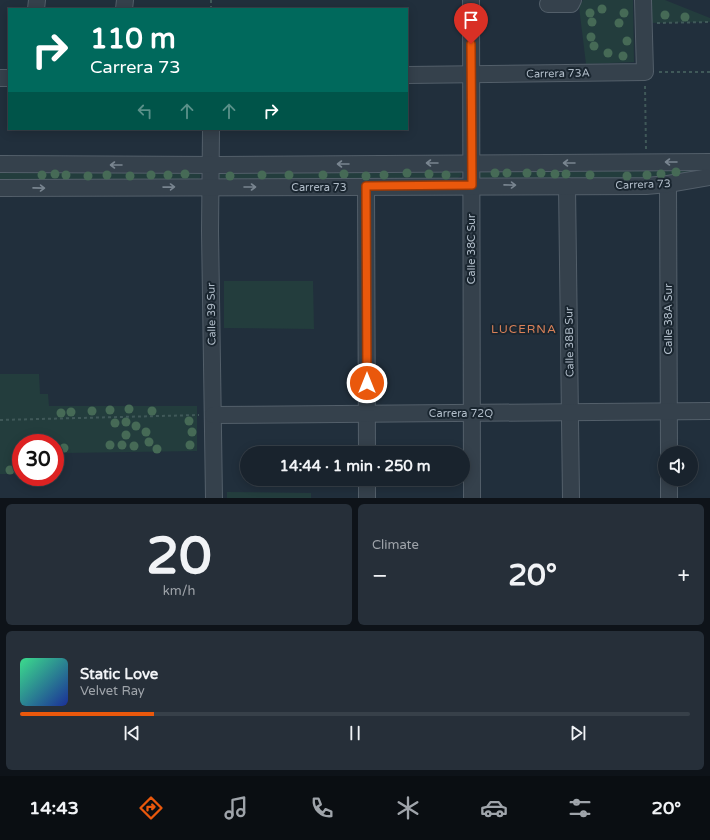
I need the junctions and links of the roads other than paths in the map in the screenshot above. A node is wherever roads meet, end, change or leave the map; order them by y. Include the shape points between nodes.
1 (471, 0) edge
2 (574, 0) edge
3 (643, 0) edge
4 (548, 4) dead end
5 (471, 74) junction
6 (408, 75) edge
7 (212, 130) edge
8 (710, 162) edge
9 (471, 163) junction
10 (0, 164) edge
11 (211, 165) junction
12 (710, 177) edge
13 (668, 184) junction
14 (472, 185) junction
15 (366, 186) junction
16 (567, 186) junction
17 (0, 188) edge
18 (211, 188) junction
19 (570, 412) junction
20 (669, 412) junction
21 (710, 412) edge
22 (471, 413) junction
23 (367, 414) junction
24 (213, 415) junction
25 (367, 446) edge
26 (669, 446) edge
27 (367, 486) edge
28 (669, 486) edge
29 (214, 498) edge
30 (367, 498) edge
31 (472, 498) edge
32 (570, 498) edge
33 (669, 498) edge

1 - 5 street, Calle 38C Sur
2 - 4 street via 571,4
3 - 5 street, Carrera 73A via 644,72
5 - 6 street, Carrera 73A
5 - 9 street, Calle 38C Sur
7 - 11 street, Calle 39 Sur
8 -> 9 street, Carrera 73
9 -> 11 street, Carrera 73
9 - 14 street, Calle 38C Sur
11 -> 10 street, Carrera 73
11 - 18 street, Calle 39 Sur
12 - 13 street, Carrera 73
13 - 16 street, Carrera 73
13 - 20 street, Calle 38A Sur
14 - 15 street, Carrera 73
14 -> 16 street, Carrera 73
14 - 22 street, Calle 38C Sur
18 -> 15 street, Carrera 73
15 - 23 street
16 - 19 street, Calle 38B Sur
17 -> 18 street, Carrera 73
18 - 24 street, Calle 39 Sur
19 - 20 street, Carrera 72Q
19 - 22 street, Carrera 72Q
19 - 32 street, Calle 38B Sur
20 - 21 street, Carrera 72Q
20 - 26 street, Calle 38A Sur
22 - 23 street, Carrera 72Q
22 - 31 street, Calle 38C Sur
23 - 24 street, Carrera 72Q
23 - 25 street
24 - 29 street, Calle 39 Sur
27 - 30 street
28 - 33 street

